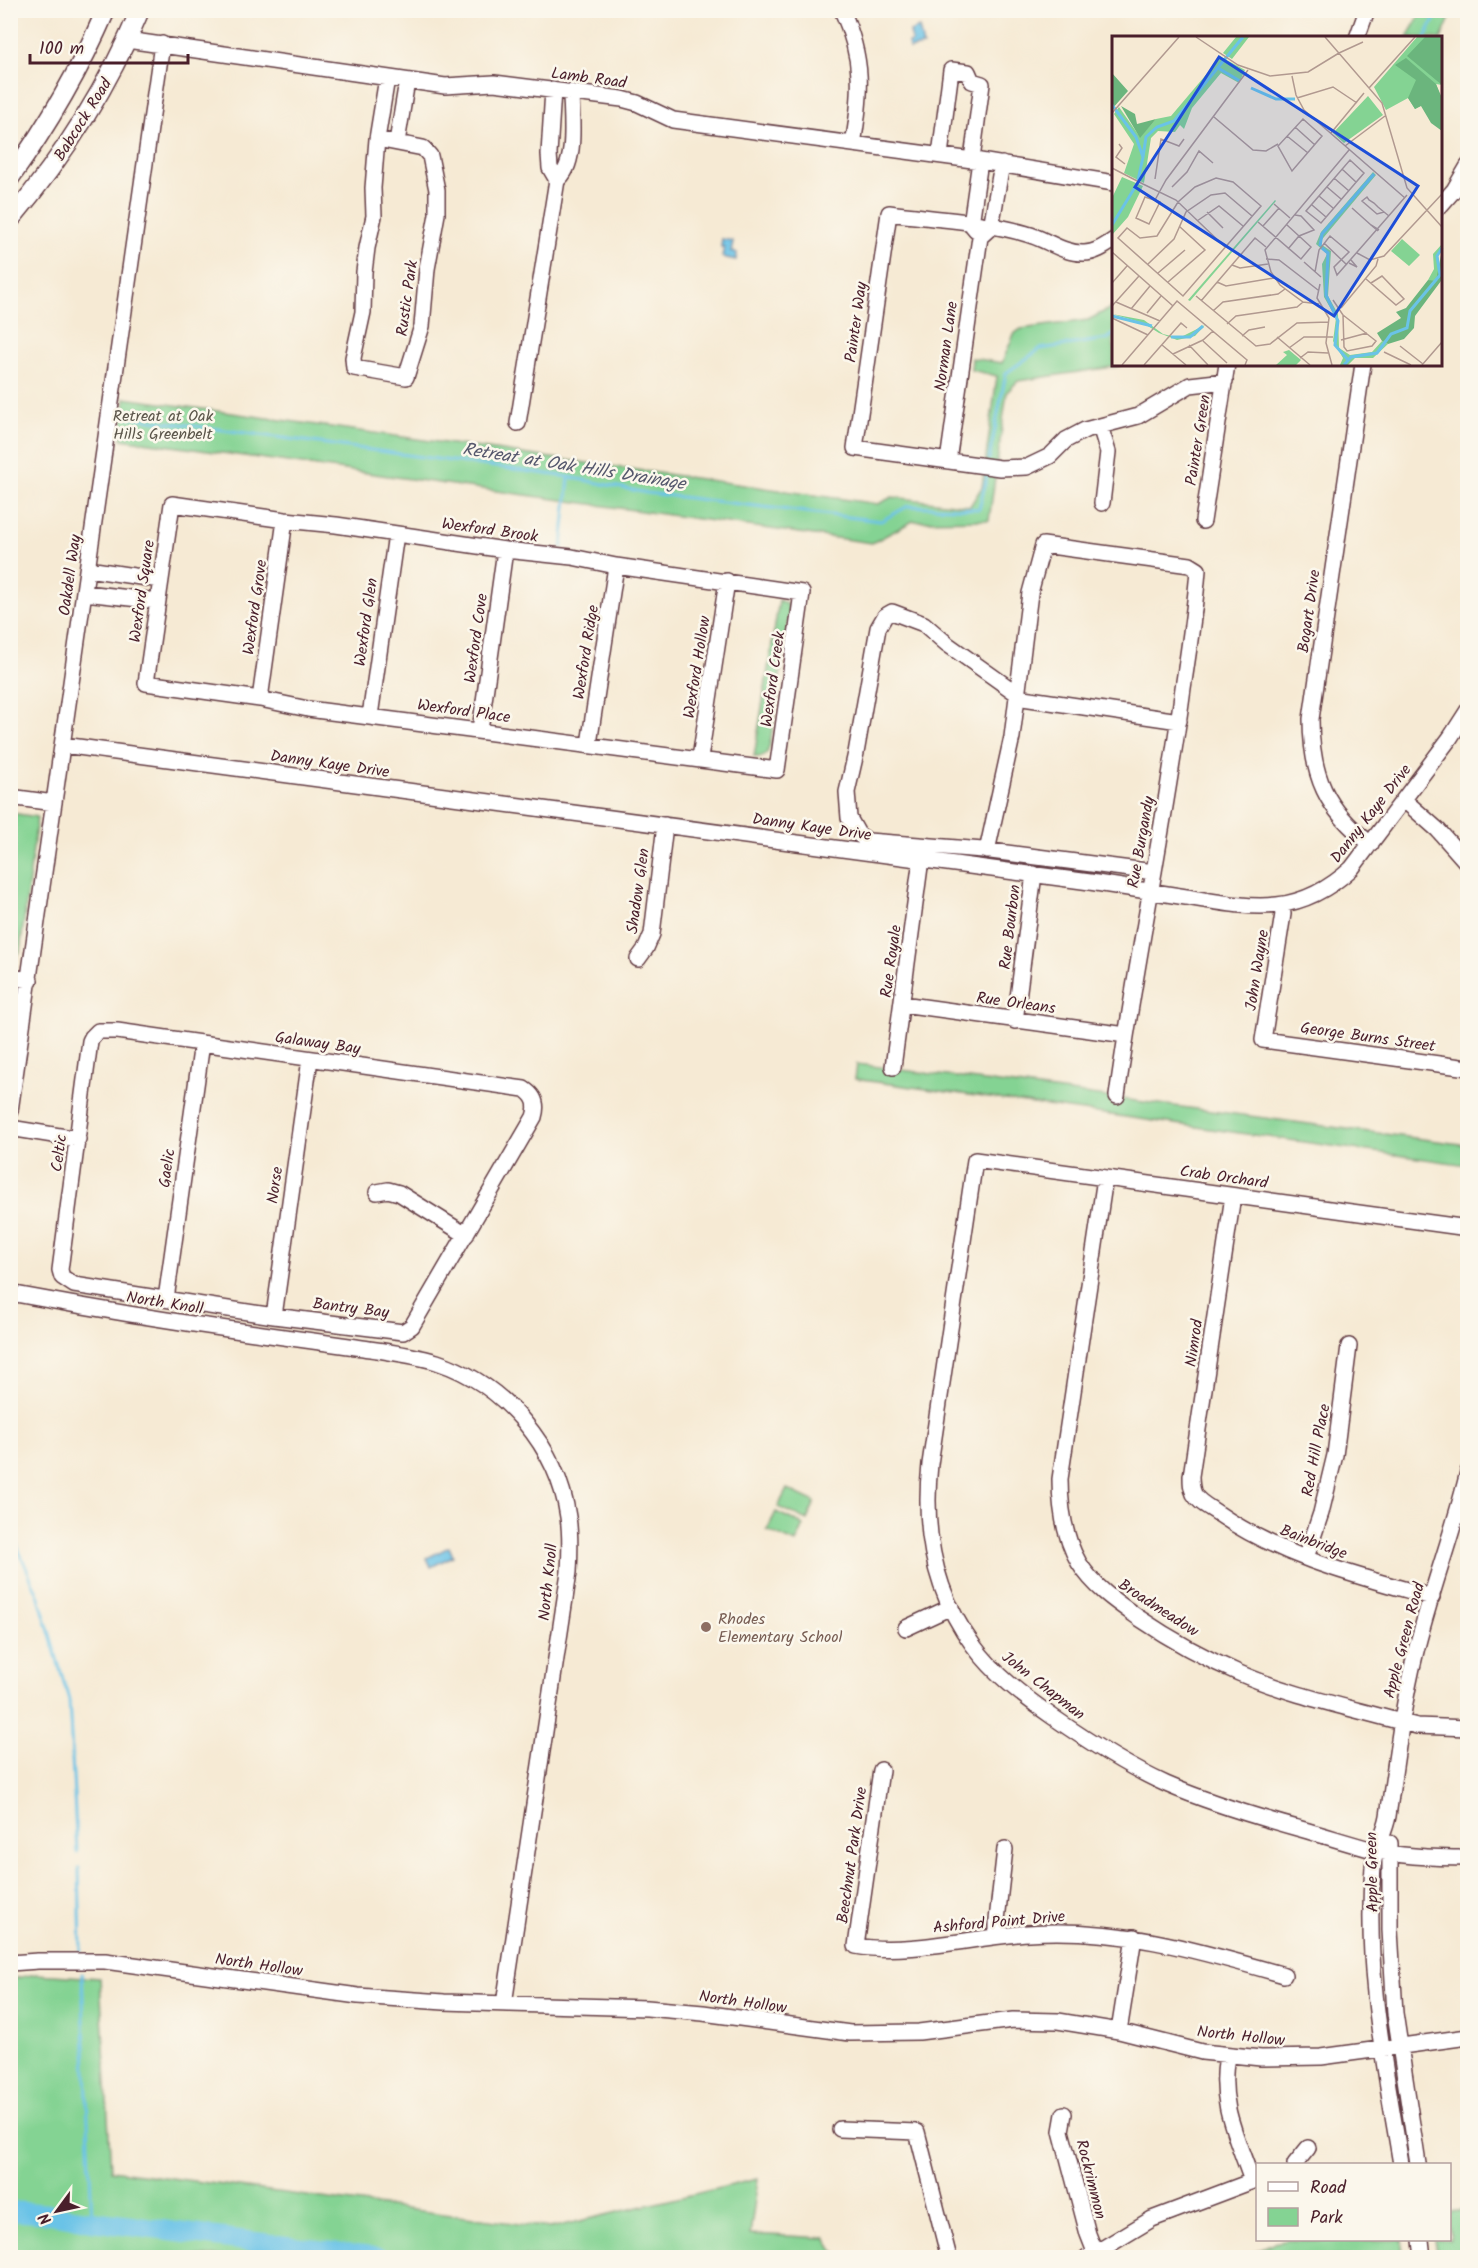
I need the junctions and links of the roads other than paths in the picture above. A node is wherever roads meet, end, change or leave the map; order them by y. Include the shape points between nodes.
1 (106, 10) edge
2 (140, 10) edge
3 (843, 10) edge
4 (1366, 10) edge
5 (1358, 36) edge
6 (128, 40) junction
7 (162, 44) junction
8 (387, 78) junction
9 (407, 81) junction
10 (553, 90) junction
11 (571, 92) junction
12 (383, 105) junction
13 (403, 108) junction
14 (377, 139) junction
15 (37, 141) junction
16 (398, 142) junction
17 (853, 144) junction
18 (60, 155) junction
19 (940, 155) junction
20 (976, 160) junction
21 (1002, 164) junction
22 (1467, 166) edge
23 (10, 178) edge
24 (557, 180) junction
25 (1112, 183) edge
26 (1463, 186) edge
27 (1442, 204) edge
28 (10, 220) edge
29 (971, 224) junction
30 (986, 232) junction
31 (1112, 241) edge
32 (1227, 366) edge
33 (1363, 366) edge
34 (1225, 381) junction
35 (518, 423) dead end
36 (1100, 426) junction
37 (948, 461) junction
38 (1102, 503) dead end
39 (172, 504) joint
40 (285, 520) junction
41 (1203, 521) dead end
42 (396, 534) junction
43 (506, 550) junction
44 (616, 566) junction
45 (88, 569) junction
46 (131, 575) junction
47 (160, 580) junction
48 (727, 581) junction
49 (85, 593) junction
50 (802, 593) joint
51 (128, 599) junction
52 (157, 601) junction
53 (146, 683) joint
54 (1016, 693) junction
55 (260, 699) junction
56 (1467, 710) edge
57 (370, 716) junction
58 (1179, 721) junction
59 (480, 730) junction
60 (589, 744) junction
61 (63, 745) junction
62 (700, 758) junction
63 (777, 770) joint
64 (10, 796) edge
65 (1404, 800) junction
66 (54, 803) junction
67 (665, 825) junction
68 (1371, 844) junction
69 (987, 851) junction
70 (921, 859) junction
71 (1467, 864) edge
72 (986, 868) junction
73 (1154, 872) junction
74 (1034, 874) junction
75 (1150, 891) junction
76 (1281, 905) junction
77 (638, 959) dead end
78 (10, 977) edge
79 (30, 980) junction
80 (902, 1004) junction
81 (1015, 1021) junction
82 (94, 1035) joint
83 (1126, 1035) junction
84 (1263, 1040) joint
85 (202, 1043) junction
86 (310, 1059) junction
87 (893, 1067) dead end
88 (1467, 1068) edge
89 (1117, 1096) dead end
90 (534, 1097) joint
91 (10, 1111) edge
92 (10, 1128) edge
93 (78, 1138) junction
94 (975, 1160) joint
95 (1105, 1178) junction
96 (377, 1192) dead end
97 (1233, 1196) junction
98 (1467, 1228) edge
99 (466, 1235) junction
100 (62, 1277) joint
101 (10, 1293) edge
102 (166, 1299) junction
103 (274, 1316) junction
104 (1349, 1346) dead end
105 (1467, 1472) edge
106 (1195, 1495) joint
107 (1306, 1558) junction
108 (1432, 1597) junction
109 (951, 1607) junction
110 (906, 1628) dead end
111 (1401, 1722) junction
112 (1467, 1728) edge
113 (881, 1770) dead end
114 (1387, 1819) junction
115 (1005, 1849) dead end
116 (1375, 1850) junction
117 (1391, 1852) junction
118 (1467, 1858) edge
119 (997, 1936) junction
120 (1134, 1937) junction
121 (856, 1946) joint
122 (10, 1963) edge
123 (1284, 1975) dead end
124 (504, 2004) junction
125 (1119, 2031) junction
126 (1467, 2037) edge
127 (1400, 2048) junction
128 (1382, 2050) junction
129 (1227, 2055) junction
130 (1064, 2114) dead end
131 (840, 2129) dead end
132 (1308, 2148) dead end
133 (1296, 2163) edge
134 (1401, 2163) edge
135 (1418, 2163) edge
136 (1255, 2180) edge
137 (1421, 2241) edge
138 (1091, 2255) edge
139 (949, 2258) edge
140 (1424, 2258) edge

1 - 15 main road, Babcock Road via 71,85
2 - 6 main road, Babcock Road
3 - 17 street via 861,83
4 - 5 street
6 - 7 street, Lamb Road
6 - 18 main road, Babcock Road via 101,94
7 - 8 street, Lamb Road
7 - 45 street, Oakdell Way
8 - 9 street, Lamb Road
8 - 12 street, Rustic Park
9 - 10 street, Lamb Road via 445,86 494,83
9 - 13 street
10 - 11 street, Lamb Road
10 - 24 street via 549,154 550,168
11 - 17 street, Lamb Road via 637,103 673,120
11 - 24 street via 571,159 564,175
12 - 13 street
12 - 14 street, Rustic Park
13 - 16 street
14 - 16 street, Rustic Park
14 - 16 street, Rustic Park via 374,216 354,368 406,377 422,326 437,198 430,156 423,148
15 - 18 main road
15 - 23 main road, Babcock Road
17 - 19 street, Lamb Road
18 - 28 main road, Babcock Road
19 - 20 street, Lamb Road
19 - 20 street via 951,70 968,72 972,81 982,84
20 - 21 street, Lamb Road
20 - 29 street
21 - 25 street, Lamb Road
21 - 30 street, Norman Lane
22 - 26 street
24 - 35 street
26 - 27 street
29 - 30 street, Painter Way
29 - 37 street, Painter Way via 889,213 855,448
30 - 31 street, Painter Way via 1026,233 1064,250 1085,254
30 - 37 street, Norman Lane
32 - 34 street, Painter Green
33 - 68 street, Bogart Drive via 1311,727 1322,787 1344,822
34 - 36 street, Painter Way via 1190,385 1138,416
34 - 41 street, Painter Green
36 - 37 street, Painter Way via 1063,436 1050,456 1027,467 1000,468
36 - 38 street via 1108,452
39 - 40 street, Wexford Brook
39 - 47 street, Wexford Square
40 - 42 street, Wexford Brook
40 - 55 street, Wexford Grove
42 - 43 street, Wexford Brook
42 - 57 street, Wexford Glen
43 - 44 street, Wexford Brook
43 - 59 street, Wexford Cove
44 - 48 street, Wexford Brook
44 - 60 street, Wexford Ridge
45 - 46 street
45 - 49 street, Oakdell Way
46 - 47 street
46 - 51 street
47 - 52 street, Wexford Square
48 - 50 street, Wexford Brook
48 - 62 street, Wexford Hollow
49 - 51 street
49 - 61 street, Oakdell Way
50 - 63 street, Wexford Creek
51 - 52 street
52 - 53 street, Wexford Square
53 - 55 street, Wexford Place
54 - 58 street via 1023,698
54 - 58 street, Rue Burgandy via 1030,593 1043,545 1190,565 1198,570
54 - 69 street via 1012,737
54 - 69 street via 924,624 892,612 878,628 847,792 849,818 858,834 868,841
55 - 57 street, Wexford Place
56 - 65 street, Danny Kaye Drive
57 - 59 street, Wexford Place
58 - 73 street, Rue Burgandy
59 - 60 street, Wexford Place
60 - 62 street, Wexford Place
61 - 66 street, Oakdell Way
61 - 67 street, Danny Kaye Drive
62 - 63 street, Wexford Place
64 - 66 street
65 - 68 street, Danny Kaye Drive
65 - 71 street via 1438,830
66 - 79 street, Oakdell Way
67 - 70 street, Danny Kaye Drive
67 - 77 street, Shadow Glen via 651,934
68 - 76 street, Danny Kaye Drive via 1352,868 1331,885 1308,898
69 - 72 street
69 - 73 street
70 - 72 street, Danny Kaye Drive
70 - 80 street, Rue Royale
72 - 74 street, Danny Kaye Drive
73 - 75 street, Rue Burgandy
74 - 75 street, Danny Kaye Drive
74 - 81 street, Rue Bourbon
75 - 76 street, Danny Kaye Drive via 1236,905
75 - 83 street, Rue Burgandy
76 - 84 street, John Wayne via 1283,914
78 - 79 street
79 - 91 street, Oakdell Way
80 - 81 street, Rue Orleans
80 - 87 street, Rue Royale
81 - 83 street, Rue Orleans
82 - 85 street, Galaway Bay via 117,1031
82 - 93 street, Celtic via 90,1041
83 - 89 street, Rue Burgandy
84 - 88 street, George Burns Street
85 - 86 street, Galaway Bay
85 - 102 street, Gaelic
86 - 90 street, Galaway Bay via 524,1089
86 - 103 street, Norse
90 - 99 street, Bantry Bay via 534,1117
92 - 93 street
93 - 100 street, Celtic
94 - 95 street, Crab Orchard
94 - 109 street, John Chapman via 927,1492 930,1543
95 - 97 street, Crab Orchard
95 - 111 street, Broadmeadow via 1060,1479 1061,1511 1073,1551 1107,1595 1192,1651 1289,1691
96 - 99 street via 399,1193
97 - 98 street, Crab Orchard
97 - 106 street, Nimrod via 1191,1476
99 - 103 street, Bantry Bay via 412,1326 403,1332
100 - 102 street, Bantry Bay via 74,1285
101 - 124 street, North Knoll via 437,1362 494,1392 538,1440 552,1465 568,1515 569,1572
102 - 103 street, Bantry Bay
104 - 107 street, Red Hill Place via 1335,1455
105 - 108 street, Apple Green Road
106 - 107 street, Bainbridge via 1235,1524
107 - 108 street, Bainbridge
108 - 111 street, Apple Green Road
109 - 110 street
109 - 116 street, John Chapman via 971,1643 1004,1680 1109,1754 1204,1799
111 - 112 street, Broadmeadow
111 - 114 street, Apple Green Road
113 - 121 street, Beechnut Park Drive
114 - 116 street, Apple Green
114 - 117 street, Apple Green
115 - 119 street
116 - 117 street, John Chapman
116 - 128 street, Apple Green via 1373,1961
117 - 118 street, John Chapman
117 - 127 street, Apple Green via 1390,1930
119 - 120 street, Ashford Point Drive via 1054,1932
119 - 121 street, Ashford Point Drive via 884,1950
120 - 123 street, Ashford Point Drive
120 - 125 street
122 - 124 street, North Hollow via 105,1961 358,1996
124 - 125 street, North Hollow via 679,2011 850,2033 919,2032 1013,2020
125 - 129 street, North Hollow
126 - 127 street, North Hollow
127 - 128 street, North Hollow
127 - 135 street, Apple Green
128 - 129 street, North Hollow via 1288,2059
128 - 134 street, Apple Green
129 - 136 street via 1224,2095 1228,2113
130 - 138 street, Rockrimmon via 1061,2131
131 - 139 street via 917,2132
132 - 133 street
136 - 138 street via 1152,2219
137 - 140 street

